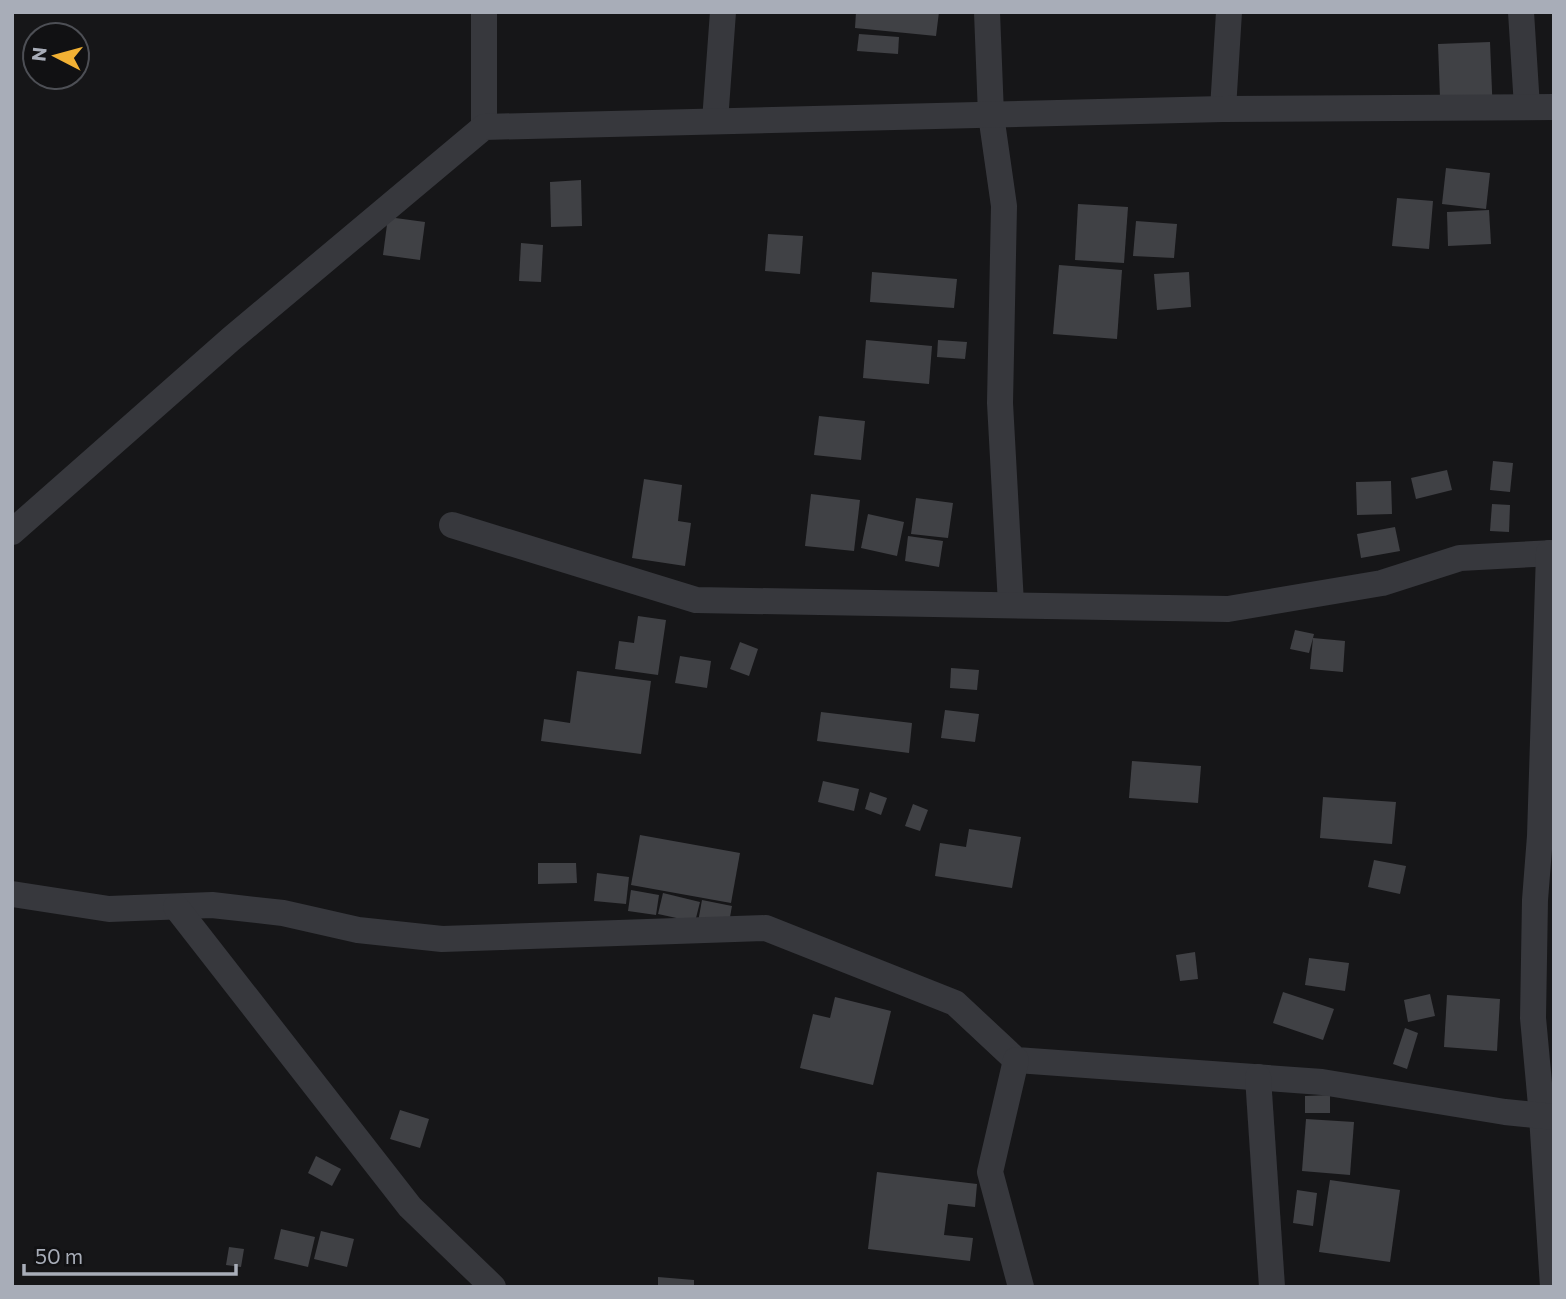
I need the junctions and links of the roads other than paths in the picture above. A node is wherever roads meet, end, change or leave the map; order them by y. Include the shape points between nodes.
1 (484, 12) edge
2 (723, 12) edge
3 (987, 12) edge
4 (1229, 12) edge
5 (1521, 12) edge
6 (1527, 107) junction
7 (1554, 107) edge
8 (1223, 109) junction
9 (991, 115) junction
10 (715, 121) junction
11 (484, 127) junction
12 (452, 525) dead end
13 (12, 532) edge
14 (1551, 553) edge
15 (1011, 604) junction
16 (12, 894) edge
17 (176, 907) junction
18 (1016, 1060) junction
19 (1258, 1077) junction
20 (1548, 1117) edge
21 (493, 1287) edge
22 (1021, 1287) edge
23 (1272, 1287) edge
24 (1553, 1287) edge

1 - 11 street
2 - 10 street
3 - 9 street
4 - 8 street
5 - 6 street
6 - 7 street
6 - 8 street
8 - 9 street
9 - 10 street
9 - 15 street via 1004,206 1000,403
10 - 11 street
11 - 13 street via 231,339
12 - 15 street via 696,600
14 - 15 street via 1460,558 1382,583 1228,609
14 - 20 street via 1533,1018
16 - 17 street via 109,909
17 - 18 street via 212,905 283,913 358,930 442,939 766,928 955,1003
17 - 21 street via 410,1207
18 - 19 street
18 - 22 street via 990,1172
19 - 20 street via 1322,1082
19 - 23 street
20 - 24 street

